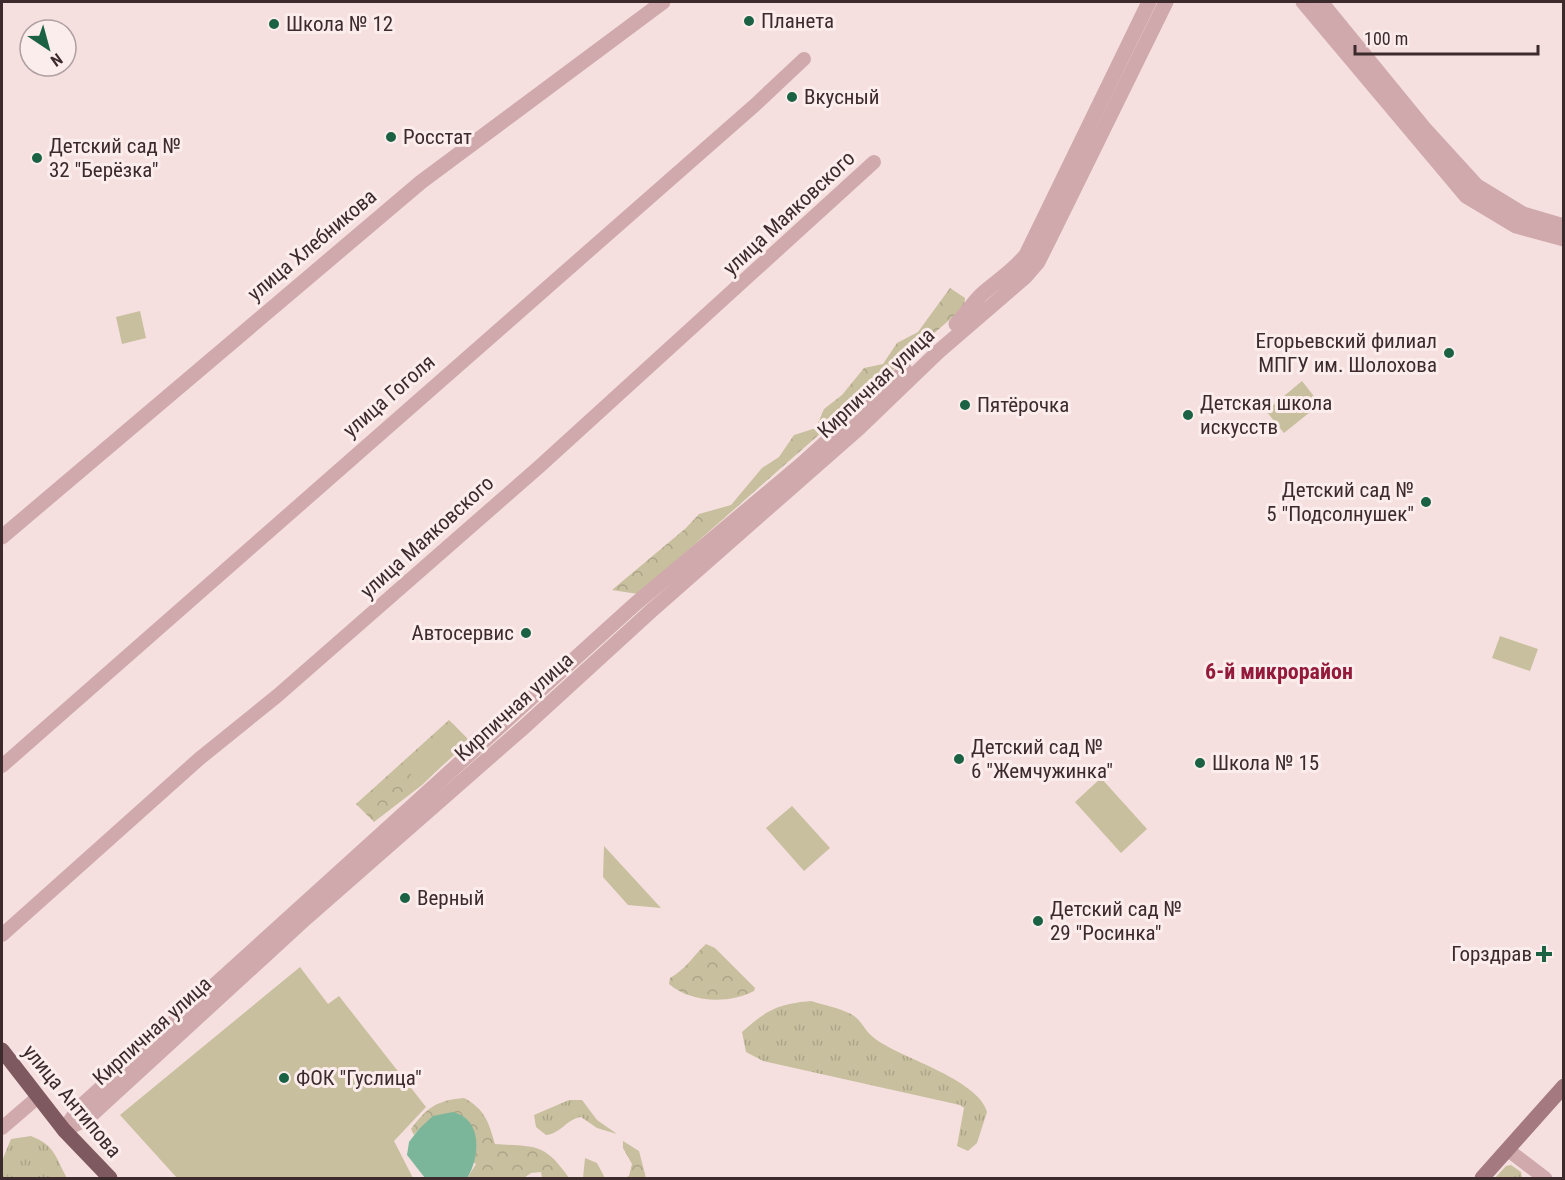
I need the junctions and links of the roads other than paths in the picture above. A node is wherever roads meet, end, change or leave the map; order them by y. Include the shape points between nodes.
1 (663, 2) edge
2 (1149, 2) edge
3 (1166, 2) edge
4 (1303, 2) edge
5 (1320, 2) edge
6 (804, 59) dead end
7 (874, 162) dead end
8 (1563, 226) edge
9 (1563, 239) edge
10 (2, 537) edge
11 (2, 766) edge
12 (2, 935) edge
13 (2, 1050) edge
14 (1563, 1086) edge
15 (38, 1097) junction
16 (2, 1128) edge
17 (64, 1130) junction
18 (1508, 1150) junction
19 (1529, 1173) edge
20 (110, 1179) edge
21 (1482, 1179) edge
22 (1545, 1179) edge

1 - 10 street, улица Хлебникова via 421,182
2 - 17 street, Кирпичная улица via 1021,261 979,297 968,314 811,455 634,605 80,1107
3 - 17 street, Кирпичная улица via 1038,262 1025,277 298,925 88,1118
4 - 9 street via 1466,195 1516,226
5 - 8 street via 1477,186 1523,214
6 - 11 street, улица Гоголя
7 - 12 street, улица Маяковского via 540,466 182,774
13 - 15 main road, улица Антипова
14 - 18 main road
15 - 16 street
15 - 17 main road, улица Антипова
17 - 20 main road, улица Антипова
18 - 19 street
18 - 21 main road
19 - 22 street

